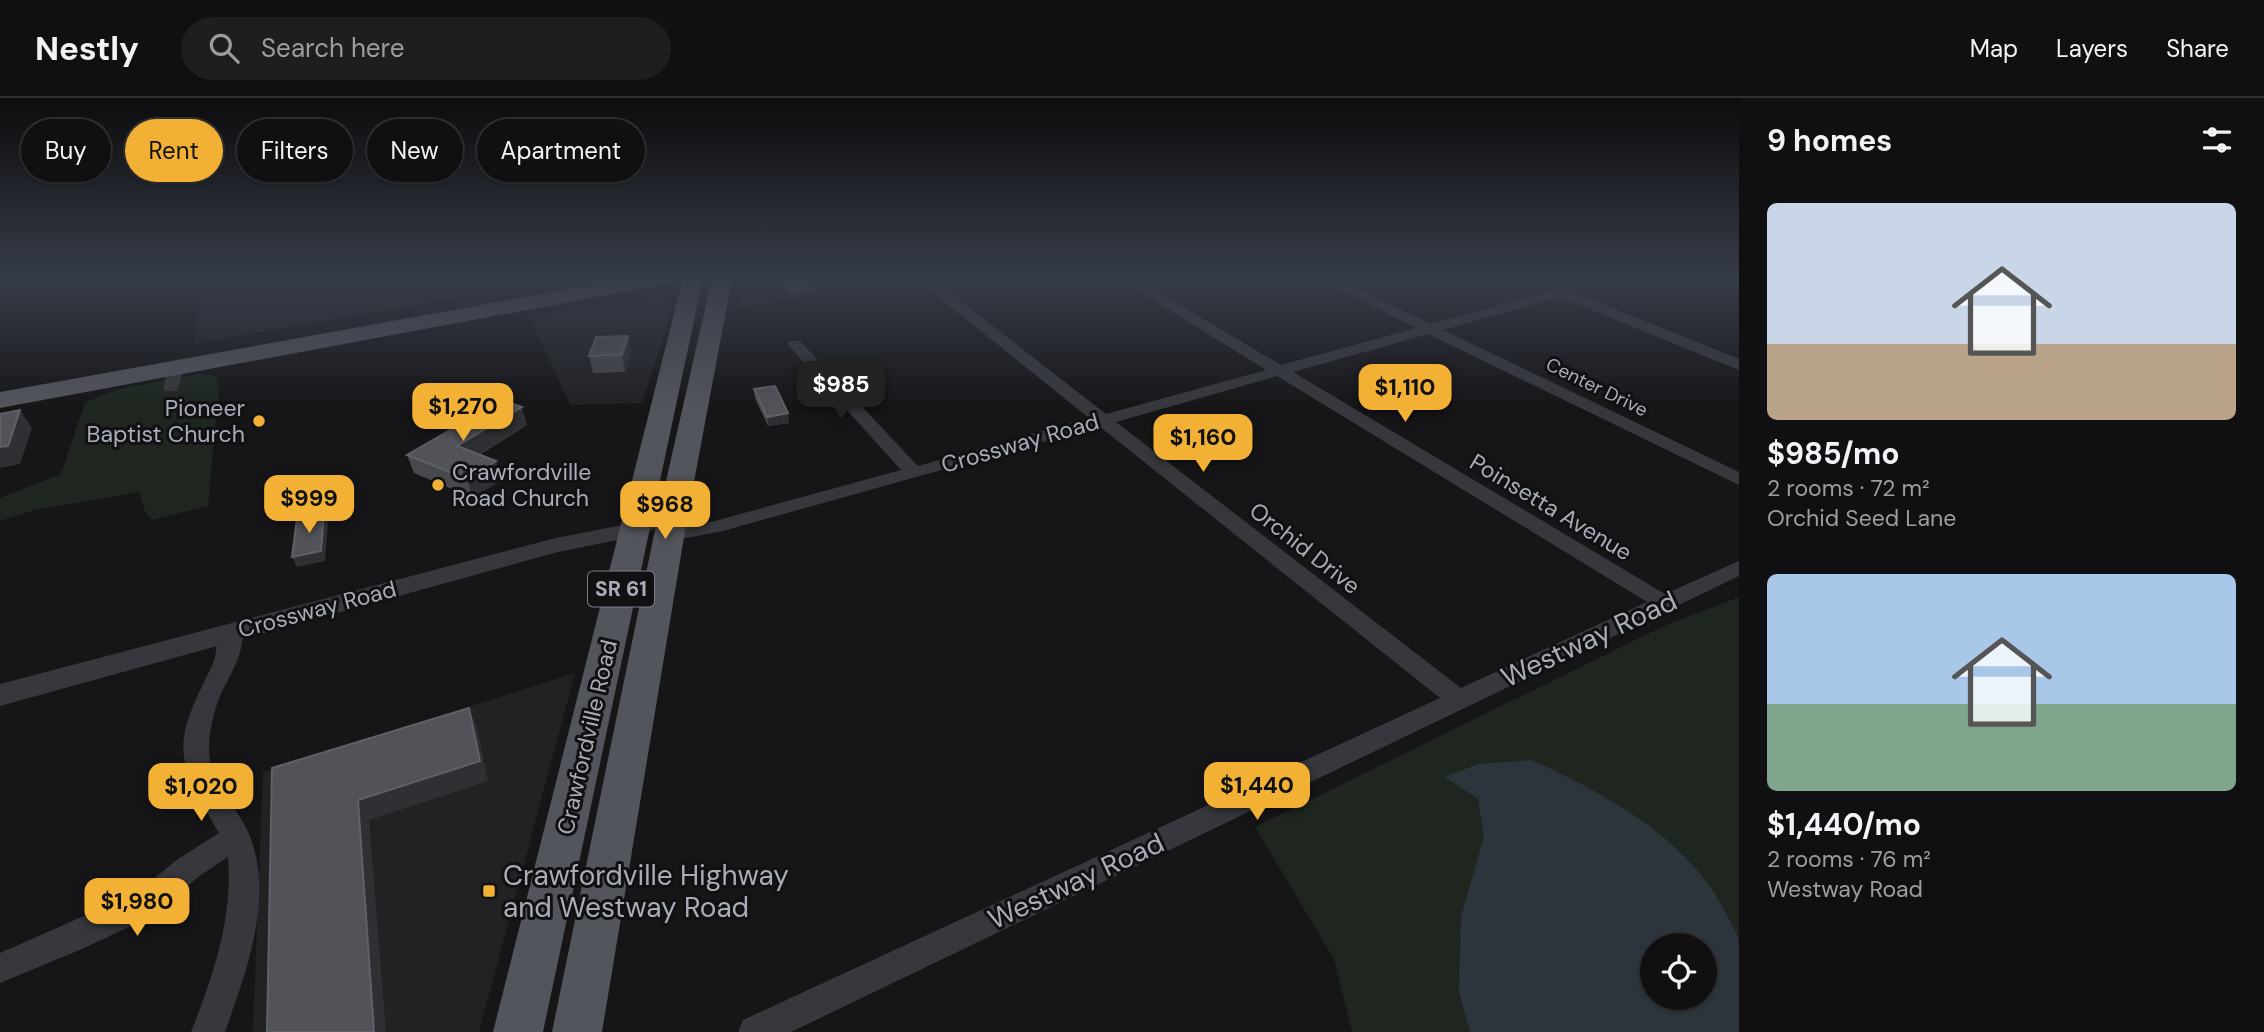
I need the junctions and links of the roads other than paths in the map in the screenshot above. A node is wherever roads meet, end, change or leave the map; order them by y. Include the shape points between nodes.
1 (359, 322) edge
2 (413, 322) edge
3 (683, 322) edge
4 (713, 322) edge
5 (978, 322) edge
6 (1197, 322) edge
7 (1414, 322) edge
8 (1456, 322) edge
9 (1634, 322) edge
10 (331, 326) junction
11 (1429, 329) junction
12 (795, 344) dead end
13 (208, 348) junction
14 (232, 358) junction
15 (1739, 365) edge
16 (1279, 371) junction
17 (0, 380) edge
18 (0, 392) edge
19 (0, 400) edge
20 (1103, 420) junction
21 (914, 472) junction
22 (1739, 479) edge
23 (635, 530) junction
24 (669, 537) junction
25 (1739, 568) edge
26 (1664, 603) junction
27 (231, 632) junction
28 (0, 695) edge
29 (1459, 700) junction
30 (585, 742) junction
31 (622, 794) junction
32 (236, 837) junction
33 (0, 968) edge
34 (525, 1023) edge
35 (208, 1032) edge
36 (577, 1032) edge
37 (755, 1032) edge

1 - 10 main road
2 - 14 main road
3 - 23 main road, Crawfordville Road / SR 61
4 - 24 main road, Crawfordville Road / SR 61
5 - 20 street, Orchid Drive
6 - 16 street, Poinsetta Avenue
7 - 11 street, Center Drive
8 - 11 street, Crossway Road
9 - 15 street
10 - 13 main road
10 - 14 main road via 264,343
11 - 16 street, Crossway Road
11 - 22 street, Center Drive
12 - 21 street
13 - 17 main road
13 - 18 main road via 182,359
14 - 19 main road via 174,378
16 - 20 street, Crossway Road
16 - 26 street, Poinsetta Avenue
20 - 21 street, Crossway Road
20 - 29 street, Orchid Drive
21 - 24 street, Crossway Road
23 - 24 street, Crossway Road
23 - 24 street via 654,551
23 - 27 street, Crossway Road via 548,547
23 - 30 main road, Crawfordville Road / SR 61
24 - 31 main road, Crawfordville Road / SR 61
25 - 26 street, Westway Road
26 - 29 street, Westway Road
27 - 28 street, Crossway Road
27 - 32 street via 224,665 199,724 196,755 202,780
29 - 37 street, Westway Road
30 - 31 main road via 601,756
30 - 34 main road, Crawfordville Road / SR 61
31 - 36 main road, Crawfordville Road / SR 61
32 - 33 street via 188,868 147,903
32 - 35 street via 245,869 242,908 224,989

